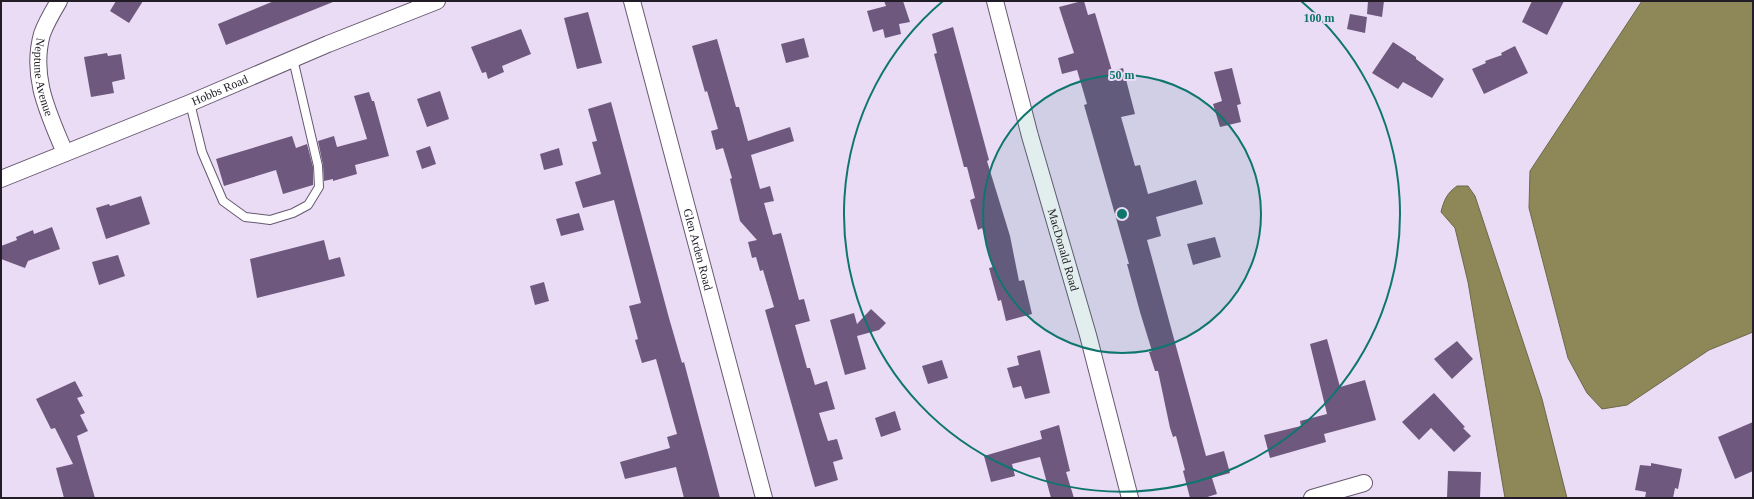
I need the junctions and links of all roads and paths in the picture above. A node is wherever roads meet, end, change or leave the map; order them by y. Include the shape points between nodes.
1 (59, 1) edge
2 (437, 1) edge
3 (632, 1) edge
4 (995, 1) edge
5 (293, 59) junction
6 (190, 103) junction
7 (65, 153) junction
8 (1, 179) edge
9 (1364, 483) dead end
10 (764, 498) edge
11 (1130, 498) edge
12 (1312, 498) edge

1 - 7 street, Neptune Avenue via 42,34 38,74 44,101
2 - 5 street, Hobbs Road
3 - 10 street, Glen Arden Road
4 - 11 street, MacDonald Road via 1030,136 1088,335
5 - 6 street, Hobbs Road
5 - 6 lane via 318,166 319,187 308,205 293,213 270,220 245,217 223,201 202,152
6 - 7 street, Hobbs Road
7 - 8 street, Hobbs Road
9 - 12 street

